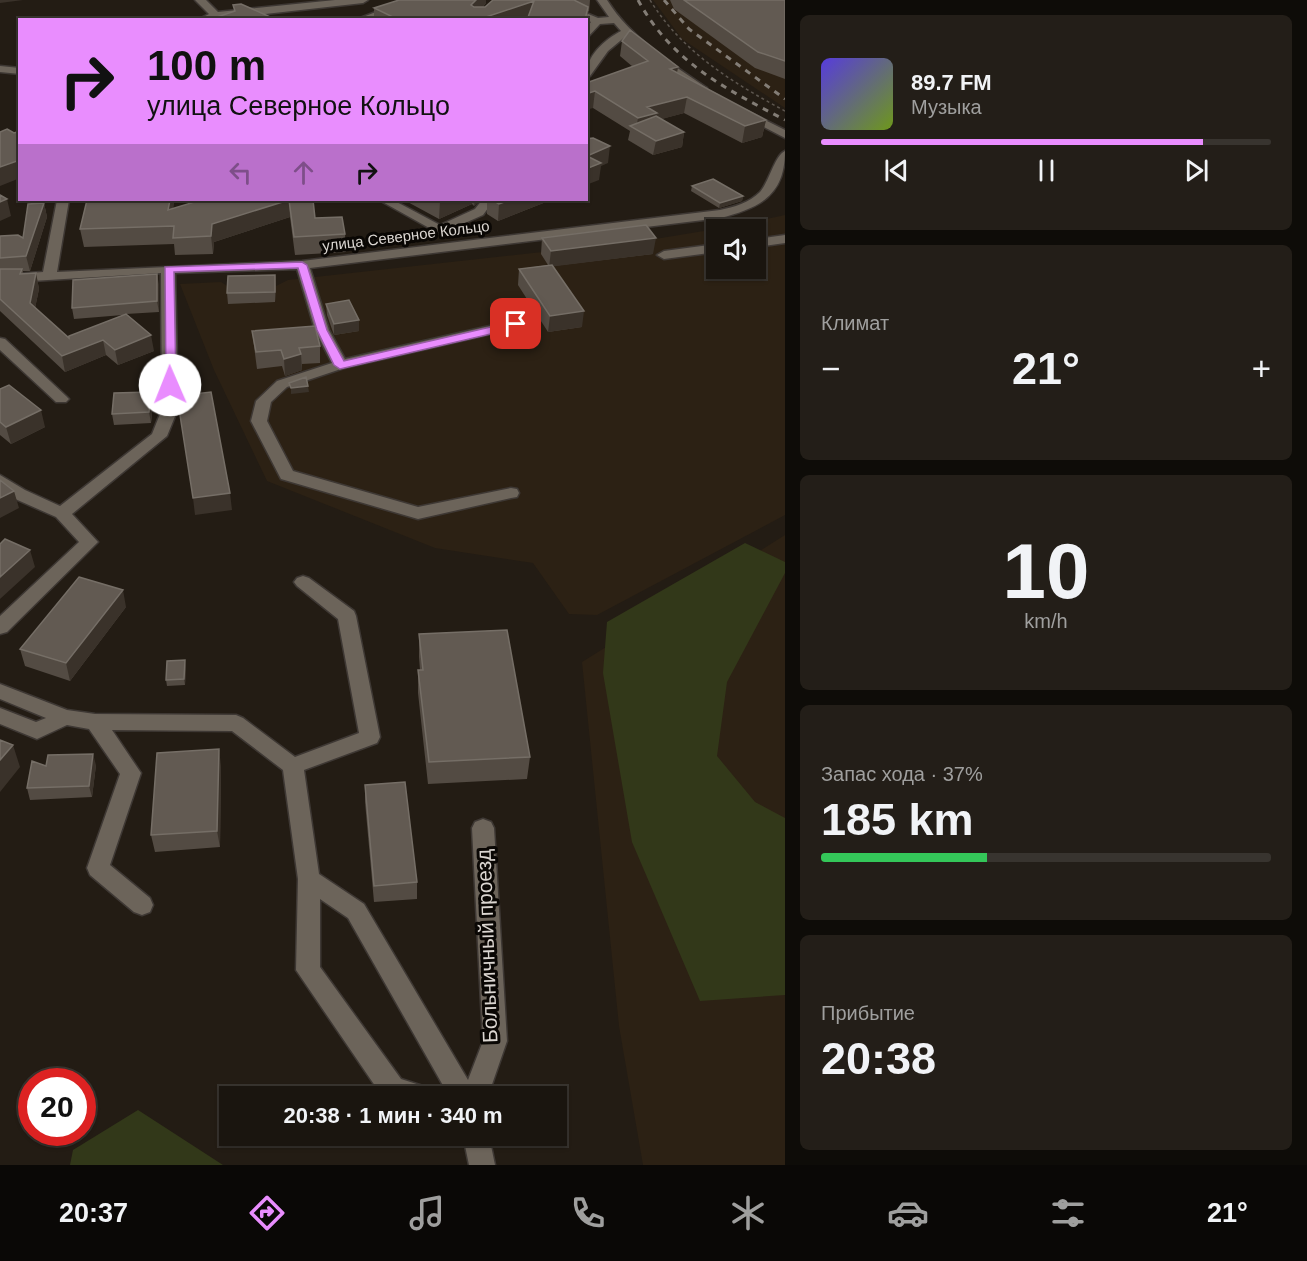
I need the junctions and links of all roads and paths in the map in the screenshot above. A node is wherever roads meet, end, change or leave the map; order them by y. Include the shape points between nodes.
1 (200, 0) edge
2 (359, 0) edge
3 (363, 0) edge
4 (416, 0) edge
5 (602, 0) edge
6 (650, 0) edge
7 (568, 9) edge
8 (216, 15) junction
9 (208, 18) edge
10 (366, 18) edge
11 (617, 20) junction
12 (597, 21) junction
13 (629, 31) junction
14 (588, 33) edge
15 (0, 69) edge
16 (18, 71) edge
17 (588, 72) edge
18 (711, 95) edge
19 (728, 105) edge
20 (785, 111) edge
21 (785, 134) edge
22 (785, 155) edge
23 (63, 201) edge
24 (387, 201) edge
25 (487, 201) edge
26 (785, 239) edge
27 (766, 242) edge
28 (706, 249) edge
29 (664, 255) dead end
30 (302, 265) junction
31 (168, 269) junction
32 (49, 276) junction
33 (0, 279) edge
34 (516, 324) dead end
35 (0, 342) edge
36 (340, 365) junction
37 (61, 399) dead end
38 (0, 480) edge
39 (511, 493) dead end
40 (62, 513) junction
41 (303, 582) dead end
42 (0, 627) edge
43 (0, 691) edge
44 (0, 716) edge
45 (65, 717) junction
46 (95, 722) junction
47 (293, 766) junction
48 (483, 828) dead end
49 (309, 879) junction
50 (142, 905) dead end
51 (390, 1086) edge
52 (457, 1086) edge
53 (479, 1086) edge
54 (478, 1146) edge
55 (482, 1165) edge

1 - 8 street
2 - 3 street
2 - 8 street
4 - 10 street
5 - 11 street
6 - 20 path via 683,45
7 - 12 street
8 - 9 street
11 - 12 street
11 - 13 street
12 - 14 street
13 - 17 street via 604,48
13 - 18 street
15 - 16 street
19 - 21 street
22 - 30 street, улица Северное Кольцо via 767,194 735,211
23 - 32 street
24 - 25 street via 440,230 479,212
26 - 27 street
28 - 29 street
30 - 31 street, улица Северное Кольцо
30 - 36 street via 322,330
31 - 32 street, улица Северное Кольцо
31 - 40 street via 171,408 159,436
32 - 33 street, улица Северное Кольцо
34 - 36 street
35 - 37 street
36 - 39 street via 282,384 264,401 259,421 287,475 418,513
38 - 40 street via 19,494
40 - 42 street via 89,542
41 - 47 street via 347,616 370,737
43 - 45 street
44 - 45 street via 37,731
45 - 46 street
46 - 47 street via 236,723
46 - 50 street via 131,773 98,868
47 - 49 street
48 - 53 street, Больничный проезд via 495,1041
49 - 51 street via 308,970
49 - 52 street via 356,911
54 - 55 street

